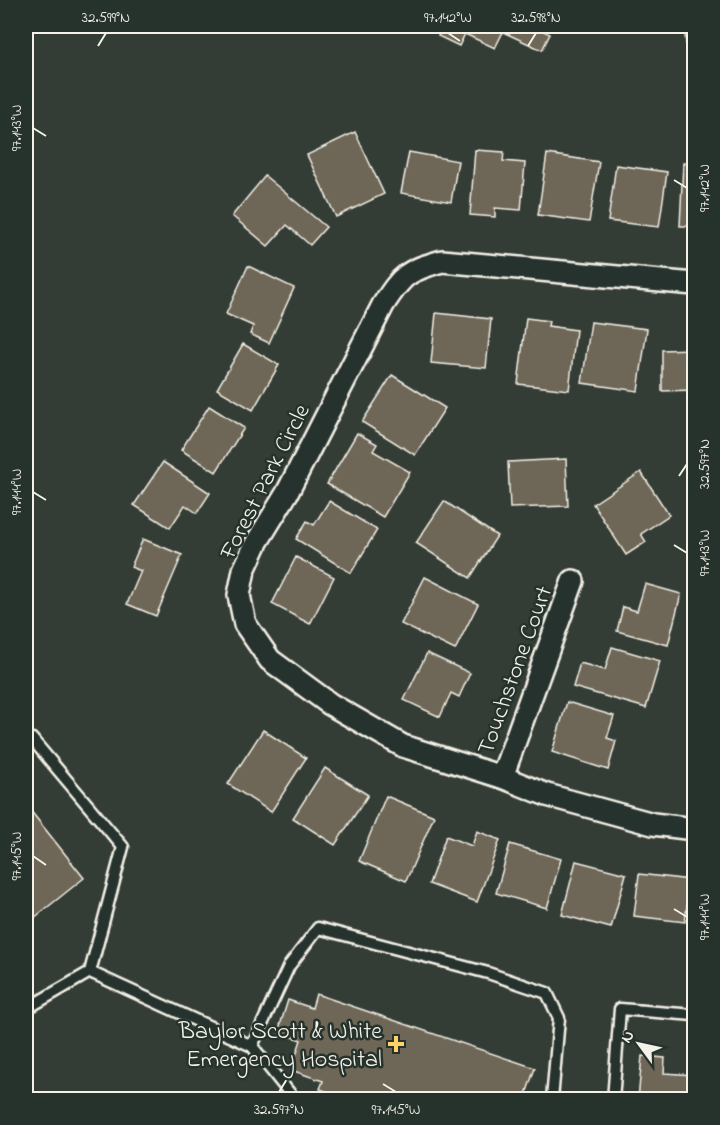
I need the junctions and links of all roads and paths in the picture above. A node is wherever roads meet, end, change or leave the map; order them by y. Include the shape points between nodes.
1 (694, 284) edge
2 (573, 581) dead end
3 (26, 738) edge
4 (502, 777) junction
5 (694, 829) edge
6 (90, 972) junction
7 (26, 1009) edge
8 (694, 1015) edge
9 (252, 1046) junction
10 (295, 1100) edge
11 (552, 1100) edge
12 (613, 1100) edge

1 - 4 street, Forest Park Circle via 442,261 412,270 383,305 244,570 239,595 245,624 270,660 330,704 403,746
2 - 4 street, Touchstone Court
3 - 6 lane via 32,739 123,847
4 - 5 street, Forest Park Circle via 547,795 653,824
6 - 7 lane
6 - 9 lane
8 - 12 lane via 620,1009
9 - 10 lane
9 - 11 lane via 289,966 318,928 547,993 559,1018

